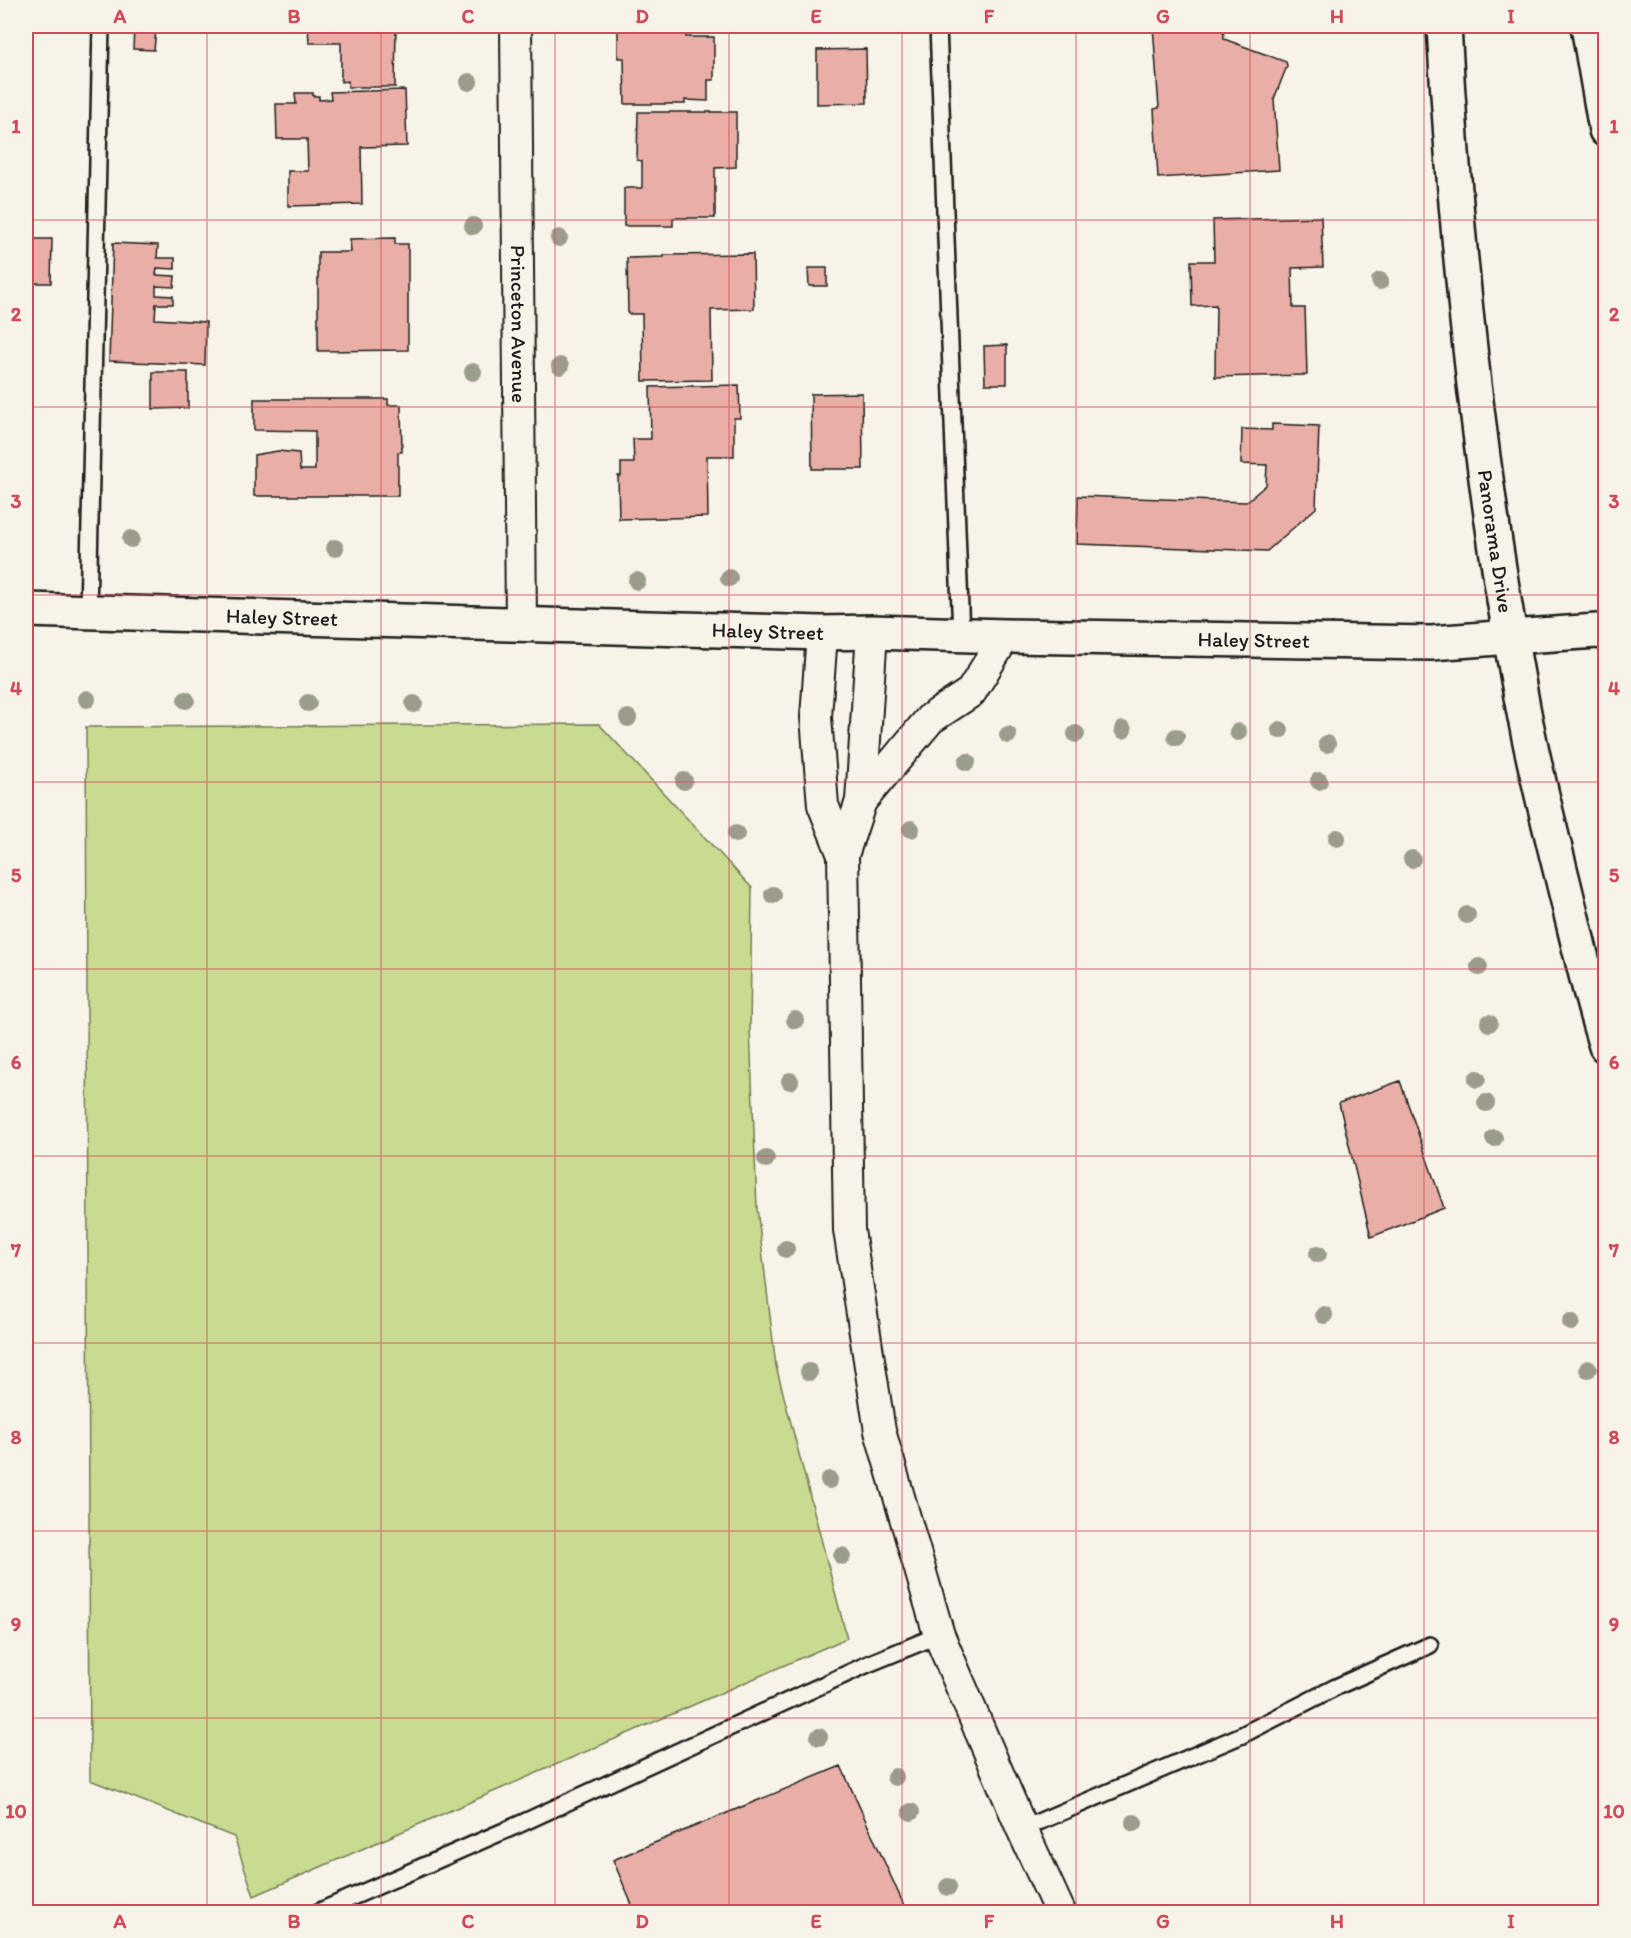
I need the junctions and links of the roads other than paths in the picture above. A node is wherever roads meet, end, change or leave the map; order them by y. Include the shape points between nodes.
1 (101, 26) edge
2 (516, 26) edge
3 (938, 26) edge
4 (1444, 26) edge
5 (1588, 26) edge
6 (1605, 130) edge
7 (26, 610) edge
8 (88, 612) junction
9 (521, 624) junction
10 (872, 632) junction
11 (822, 633) junction
12 (1605, 633) edge
13 (961, 635) junction
14 (1005, 636) junction
15 (1511, 637) junction
16 (861, 801) junction
17 (843, 855) junction
18 (1605, 1046) edge
19 (939, 1635) junction
20 (1430, 1646) dead end
21 (1022, 1829) junction
22 (318, 1912) edge
23 (1060, 1912) edge

1 - 8 lane
2 - 9 street, Princeton Avenue
3 - 13 lane
4 - 15 main road, Panorama Drive via 1471,363
5 - 6 main road
7 - 8 main road, Haley Street
8 - 9 main road, Haley Street
9 - 11 main road, Haley Street
10 - 11 main road, Haley Street
10 - 13 main road, Haley Street
10 - 16 street
11 - 17 street via 816,717 823,805
12 - 15 main road, Haley Street
13 - 14 main road, Haley Street
14 - 15 main road, Haley Street via 1431,643
14 - 16 street via 971,692 930,719
15 - 18 main road, Panorama Drive via 1548,819
16 - 17 street
17 - 19 street via 849,1230 880,1431
19 - 21 street
19 - 22 lane
20 - 21 lane via 1336,1687 1242,1735
21 - 23 street

